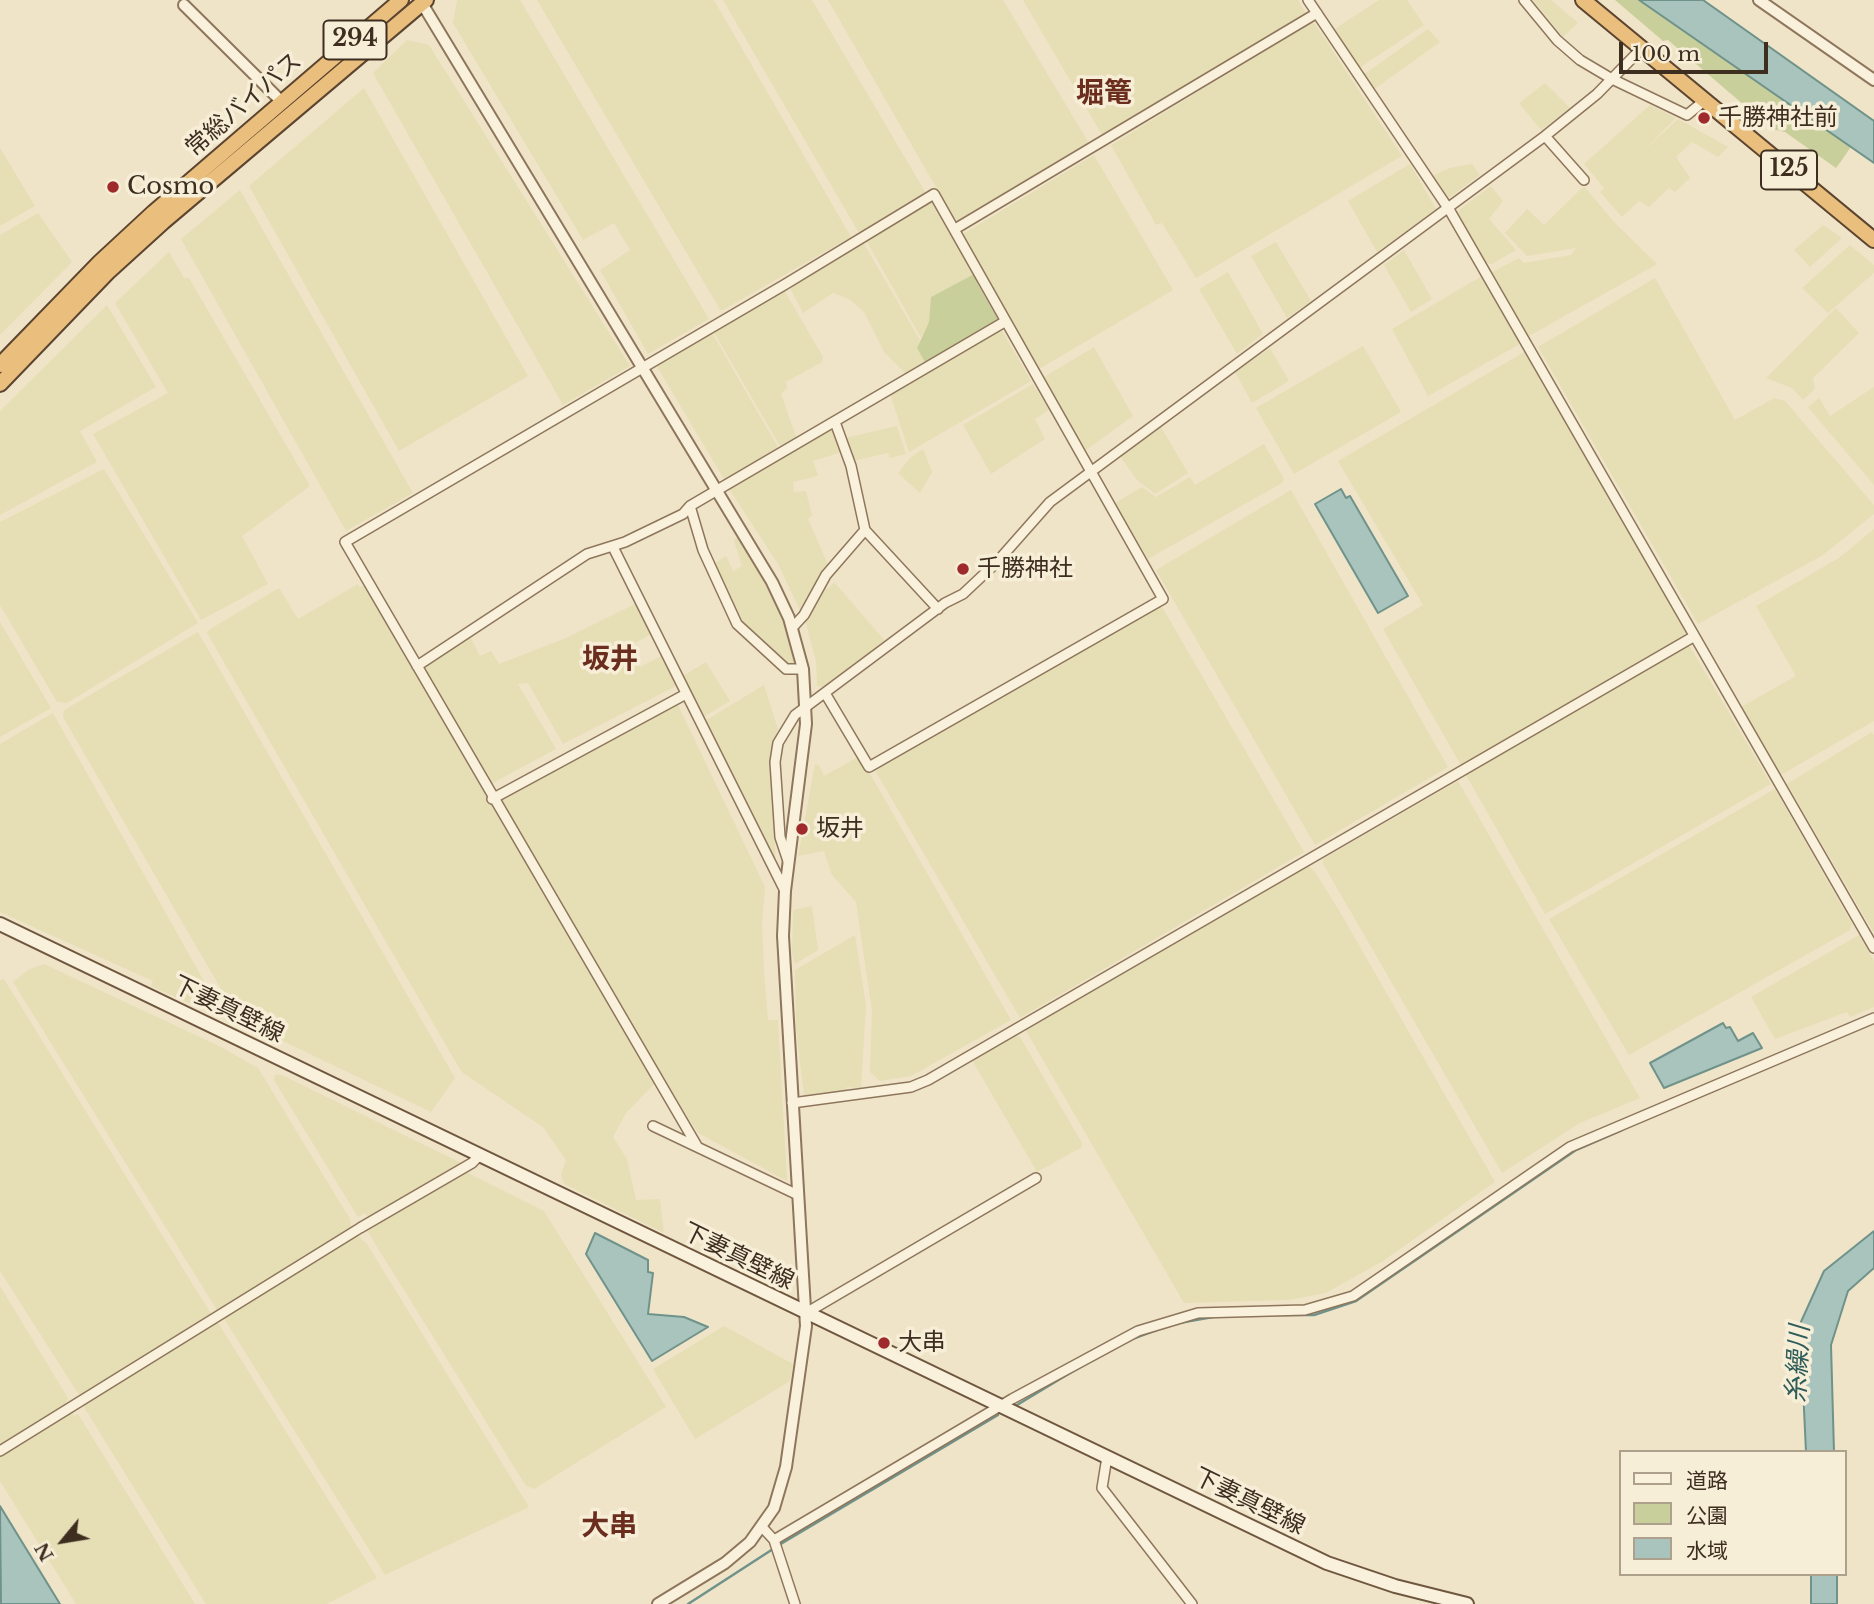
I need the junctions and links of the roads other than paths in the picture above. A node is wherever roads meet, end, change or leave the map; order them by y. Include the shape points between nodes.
1 (401, 0) edge
2 (1308, 0) edge
3 (1524, 0) edge
4 (1583, 0) edge
5 (1759, 0) edge
6 (422, 1) edge
7 (184, 5) dead end
8 (1317, 13) junction
9 (1642, 48) junction
10 (1612, 79) junction
11 (1874, 80) edge
12 (1704, 101) junction
13 (282, 102) junction
14 (1545, 136) junction
15 (1584, 180) dead end
16 (1447, 209) junction
17 (955, 229) junction
18 (1874, 240) edge
19 (1006, 321) junction
20 (0, 365) edge
21 (643, 365) junction
22 (0, 384) edge
23 (835, 422) junction
24 (1090, 473) junction
25 (716, 489) junction
26 (691, 506) junction
27 (865, 530) junction
28 (613, 547) junction
29 (938, 609) junction
30 (792, 628) junction
31 (1693, 637) junction
32 (417, 666) junction
33 (803, 669) junction
34 (825, 693) junction
35 (686, 694) junction
36 (807, 706) junction
37 (492, 799) junction
38 (788, 863) junction
39 (785, 891) junction
40 (0, 924) edge
41 (1874, 948) edge
42 (1874, 1018) edge
43 (792, 1103) junction
44 (653, 1126) dead end
45 (696, 1146) junction
46 (480, 1155) junction
47 (1036, 1178) dead end
48 (799, 1195) junction
49 (806, 1313) junction
50 (1000, 1406) junction
51 (0, 1451) edge
52 (1107, 1457) junction
53 (762, 1527) junction
54 (776, 1544) junction
55 (658, 1604) edge
56 (795, 1604) edge
57 (1192, 1604) edge
58 (1467, 1604) edge

1 - 13 highway, 常総バイパス / 294
2 - 8 street
3 - 10 street via 1557,40
4 - 9 highway, 125
5 - 11 street
6 - 21 street
6 - 22 highway, 常総バイパス / 294 via 109,271
7 - 13 street
8 - 16 street
8 - 17 street
9 - 10 street
9 - 12 highway, 125
10 - 12 street via 1686,115
10 - 14 street
12 - 18 highway, 125
13 - 20 highway, 常総バイパス / 294 via 100,262
14 - 15 street
14 - 16 street
16 - 24 street
16 - 31 street
17 - 19 street
17 - 21 street via 934,194
19 - 23 street
19 - 24 street
21 - 25 street
21 - 32 street via 345,542
23 - 25 street
23 - 27 street via 851,466
24 - 29 street via 1042,509 976,583
24 - 34 street via 1163,599 869,767
25 - 26 street
25 - 30 street via 772,582
26 - 28 street
26 - 33 street via 703,550 737,624 786,669
27 - 29 street
27 - 30 street via 826,575
28 - 32 street via 587,554
28 - 35 street
29 - 34 street
30 - 33 street
31 - 41 street
31 - 43 street via 928,1080 911,1087
32 - 37 street
33 - 36 street
34 - 36 street
35 - 37 street
35 - 39 street
36 - 38 street
36 - 38 street via 783,731 775,762 780,838
37 - 45 street
38 - 39 street
39 - 43 street via 783,962
40 - 46 main road, 下妻真壁線
42 - 50 street via 1570,1147 1367,1289 1342,1301 1304,1310 1212,1312 1167,1321 1111,1343
43 - 48 street
44 - 45 street
45 - 48 street
46 - 49 main road, 下妻真壁線
46 - 51 street
47 - 49 street
48 - 49 street
49 - 50 main road, 下妻真壁線
49 - 53 street via 786,1468 778,1498
50 - 52 main road, 下妻真壁線
50 - 54 street
52 - 57 street via 1102,1488
52 - 58 main road, 下妻真壁線 via 1327,1563
53 - 54 street
53 - 55 street via 735,1556
54 - 56 street

